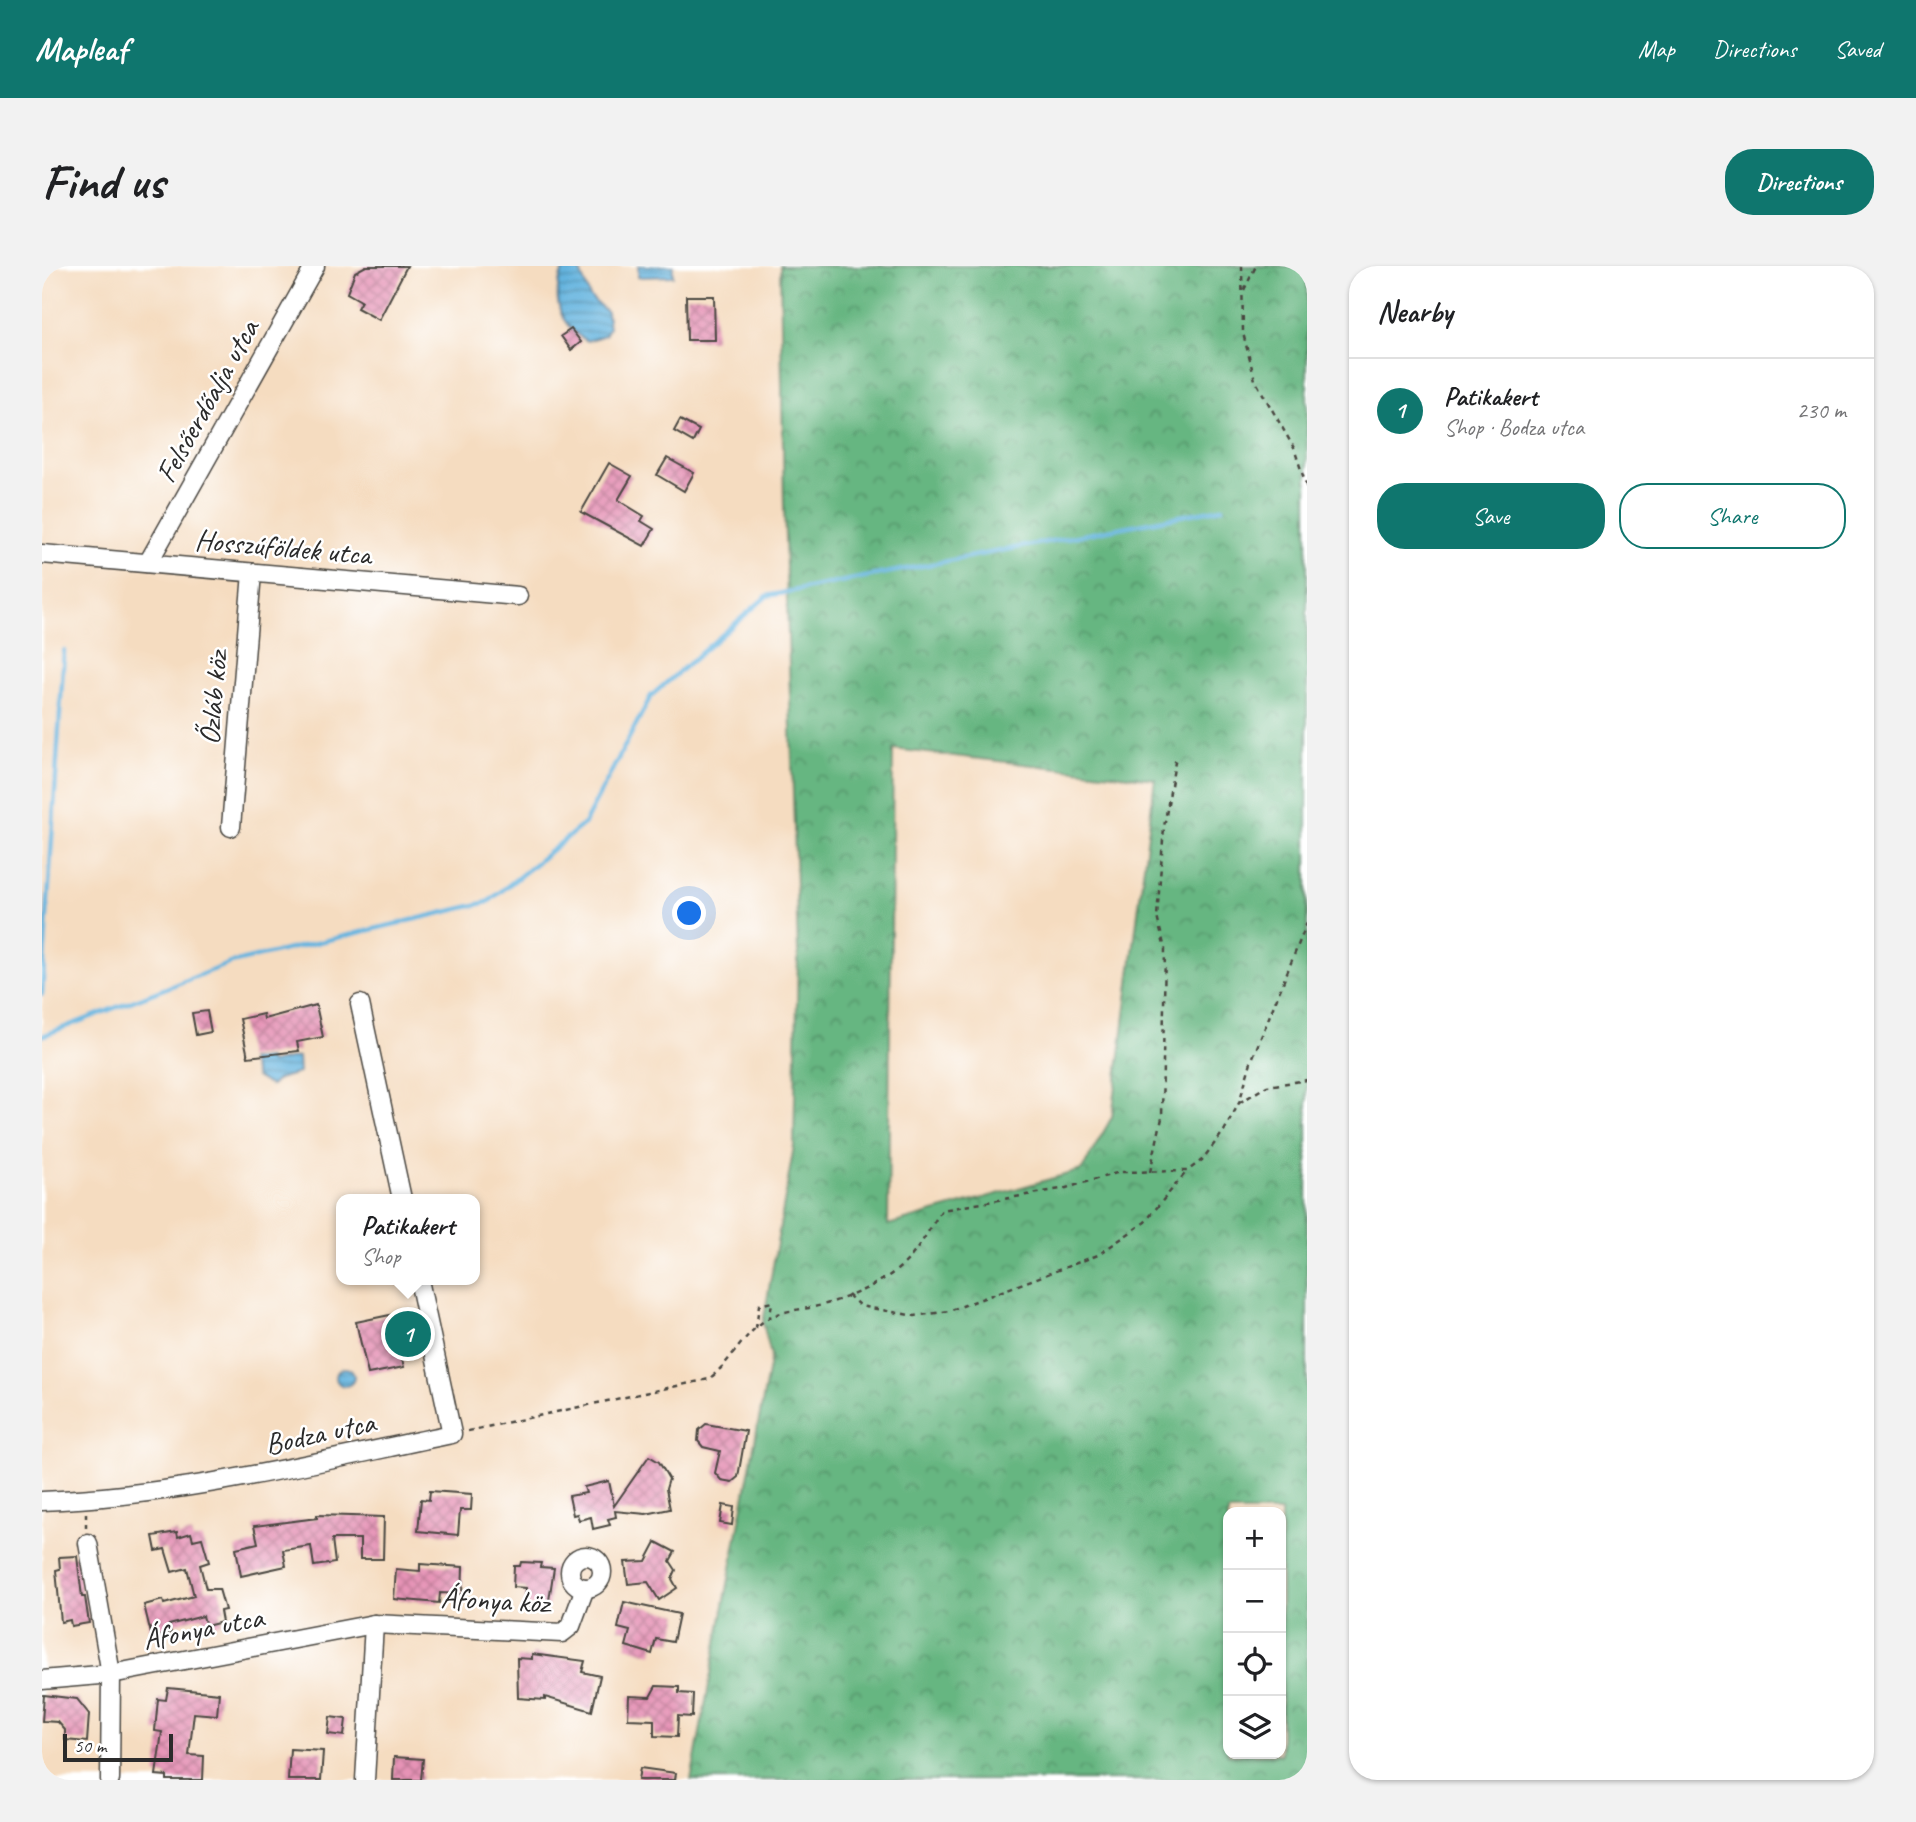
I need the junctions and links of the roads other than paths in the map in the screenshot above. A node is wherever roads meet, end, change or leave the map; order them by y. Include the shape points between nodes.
1 (315, 266) edge
2 (42, 554) edge
3 (148, 563) junction
4 (252, 573) junction
5 (518, 596) dead end
6 (231, 827) dead end
7 (360, 1004) dead end
8 (401, 1194) edge
9 (420, 1285) edge
10 (42, 1501) edge
11 (88, 1543) road end
12 (585, 1588) dead end
13 (374, 1624) junction
14 (111, 1674) junction
15 (42, 1680) edge
16 (110, 1780) edge
17 (365, 1780) edge

1 - 3 street, Felsőerdőalja utca
2 - 3 street, Hosszúföldek utca
3 - 4 street, Hosszúföldek utca
4 - 5 street, Hosszúföldek utca
4 - 6 street, Őzláb köz
7 - 8 street
9 - 10 street, Bodza utca via 452,1434 206,1485
11 - 14 street
12 - 13 street, Áfonya köz via 571,1626 562,1633
13 - 14 street, Áfonya utca
13 - 17 street
14 - 15 street, Áfonya utca
14 - 16 street

